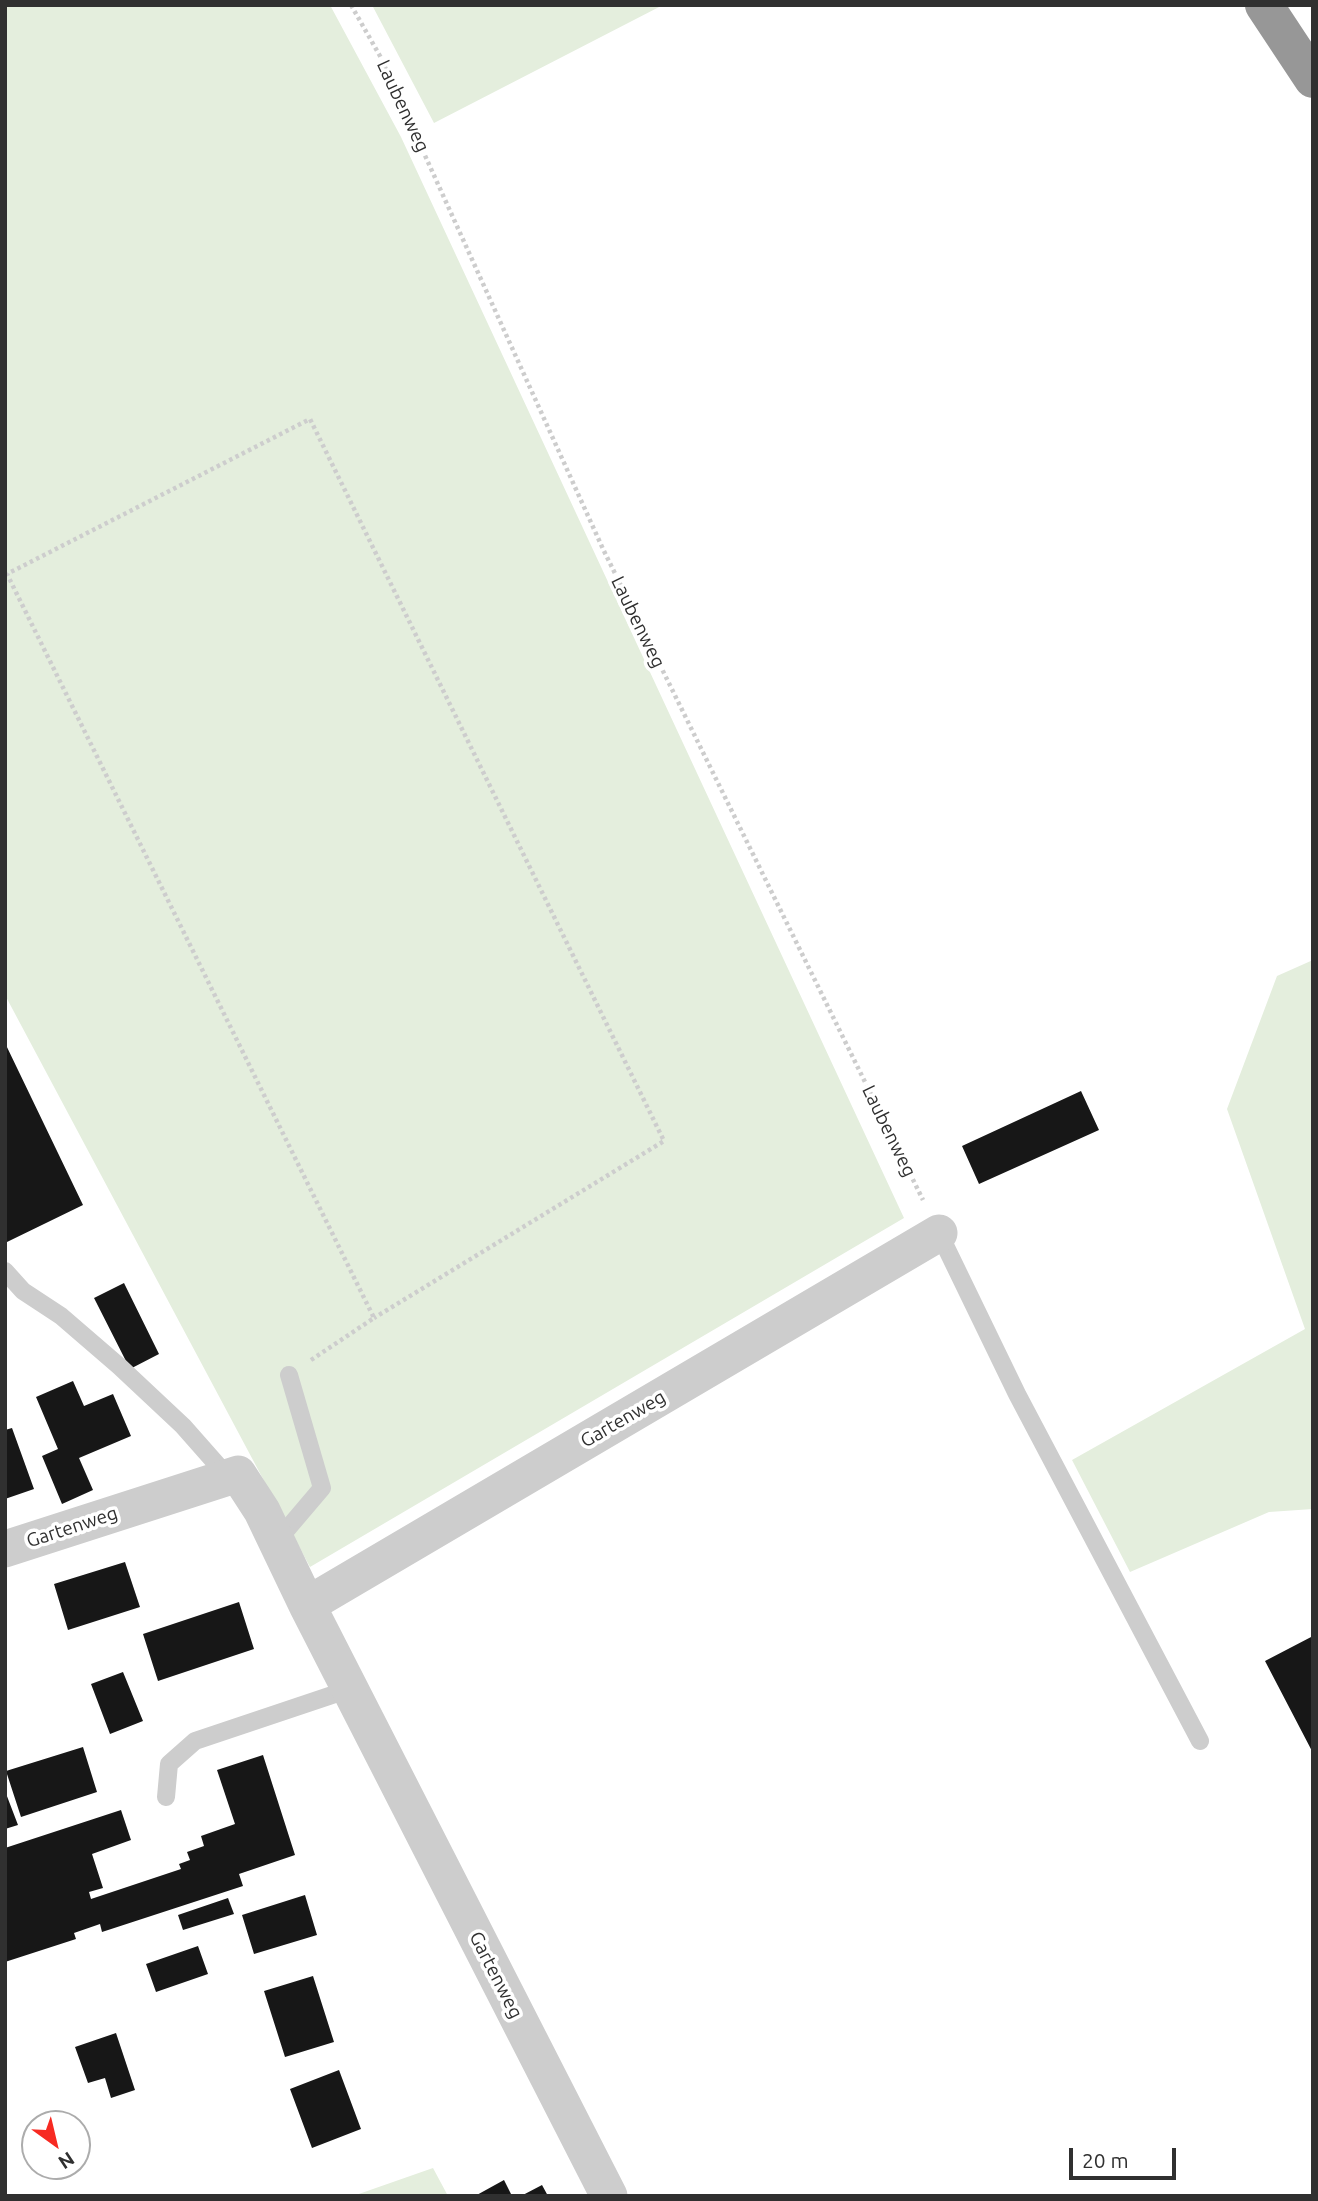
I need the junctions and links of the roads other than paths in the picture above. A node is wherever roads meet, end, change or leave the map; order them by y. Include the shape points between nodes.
1 (1264, 5) edge
2 (1313, 79) edge
3 (939, 1233) joint
4 (5, 1271) edge
5 (289, 1375) road end
6 (228, 1477) junction
7 (277, 1541) junction
8 (5, 1549) edge
9 (307, 1605) junction
10 (350, 1689) junction
11 (1200, 1741) dead end
12 (166, 1797) dead end
13 (609, 2196) edge

1 - 2 highway
3 - 9 street, Gartenweg
3 - 11 lane via 1017,1394
4 - 6 lane via 119,1366 183,1426
5 - 7 lane via 322,1488
6 - 7 street, Gartenweg via 238,1474
6 - 8 street, Gartenweg
7 - 9 street, Gartenweg
9 - 10 street, Gartenweg
10 - 12 lane via 195,1741 169,1764
10 - 13 street, Gartenweg

